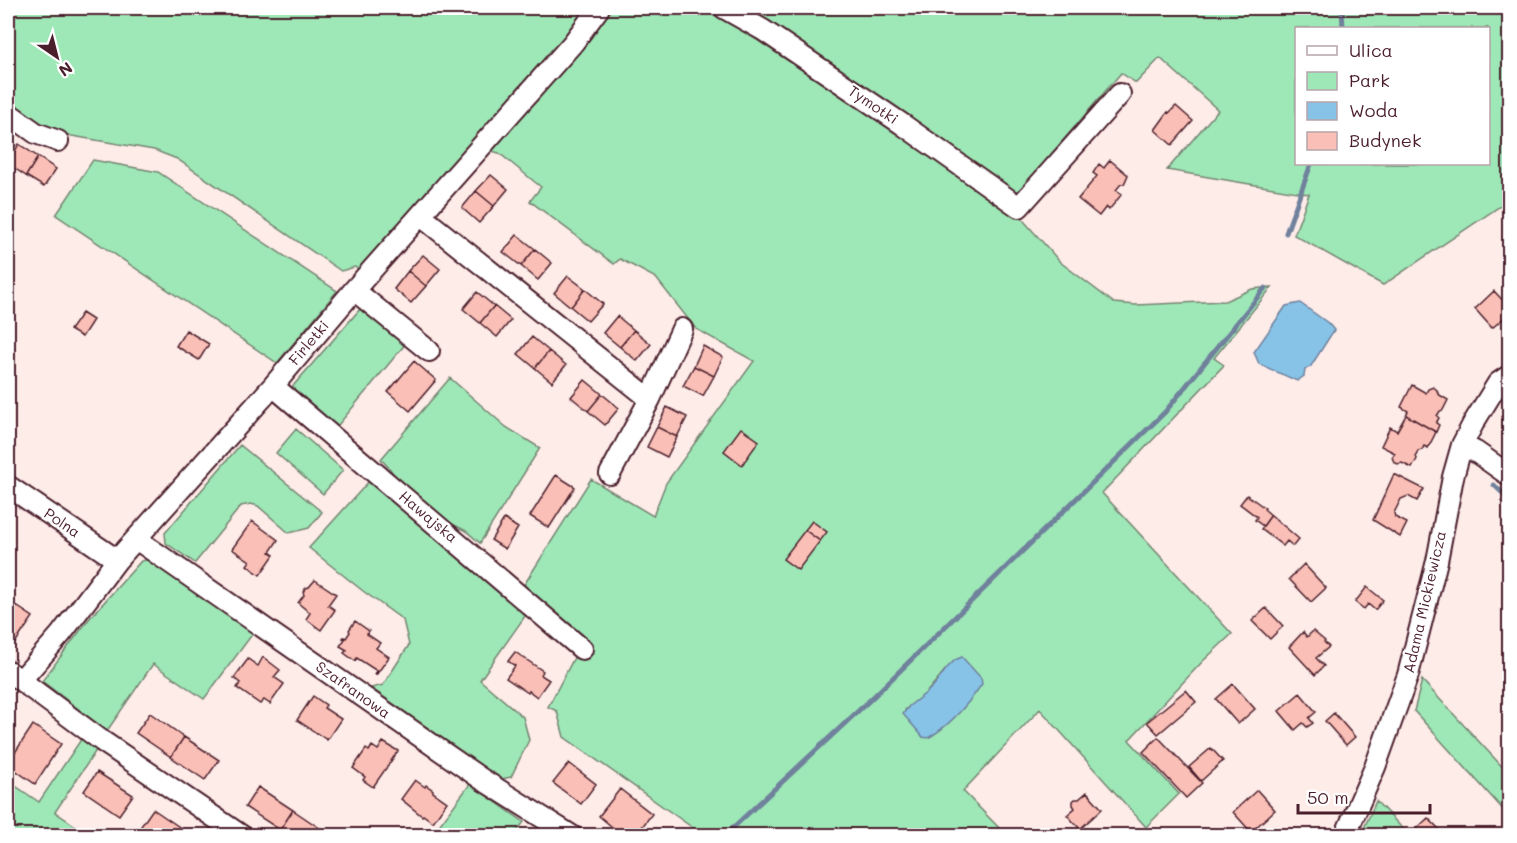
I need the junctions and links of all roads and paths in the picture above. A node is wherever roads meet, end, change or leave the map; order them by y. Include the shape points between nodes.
1 (599, 8) edge
2 (724, 8) edge
3 (1120, 94) dead end
4 (8, 113) edge
5 (58, 141) dead end
6 (421, 216) junction
7 (354, 290) junction
8 (682, 329) dead end
9 (429, 351) dead end
10 (1509, 375) edge
11 (273, 386) junction
12 (650, 399) junction
13 (1462, 445) junction
14 (610, 474) dead end
15 (1509, 476) edge
16 (8, 486) edge
17 (136, 539) junction
18 (117, 560) junction
19 (582, 649) dead end
20 (14, 676) edge
21 (242, 836) edge
22 (572, 836) edge
23 (1345, 836) edge

1 - 6 street, Firletki
2 - 3 street, Tymotki via 763,30 1019,207
4 - 5 street via 36,133
6 - 7 street, Firletki
6 - 12 street
7 - 9 street
7 - 11 street, Firletki
8 - 12 street
10 - 13 street, Adama Mickiewicza via 1498,383
11 - 17 street, Firletki
11 - 19 street, Hawajska
12 - 14 street
13 - 15 street
13 - 23 street, Adama Mickiewicza via 1408,675
16 - 18 street, Polna
17 - 18 street, Firletki
17 - 22 street, Szafranowa via 483,780
18 - 20 street, Firletki via 61,634
20 - 21 street

